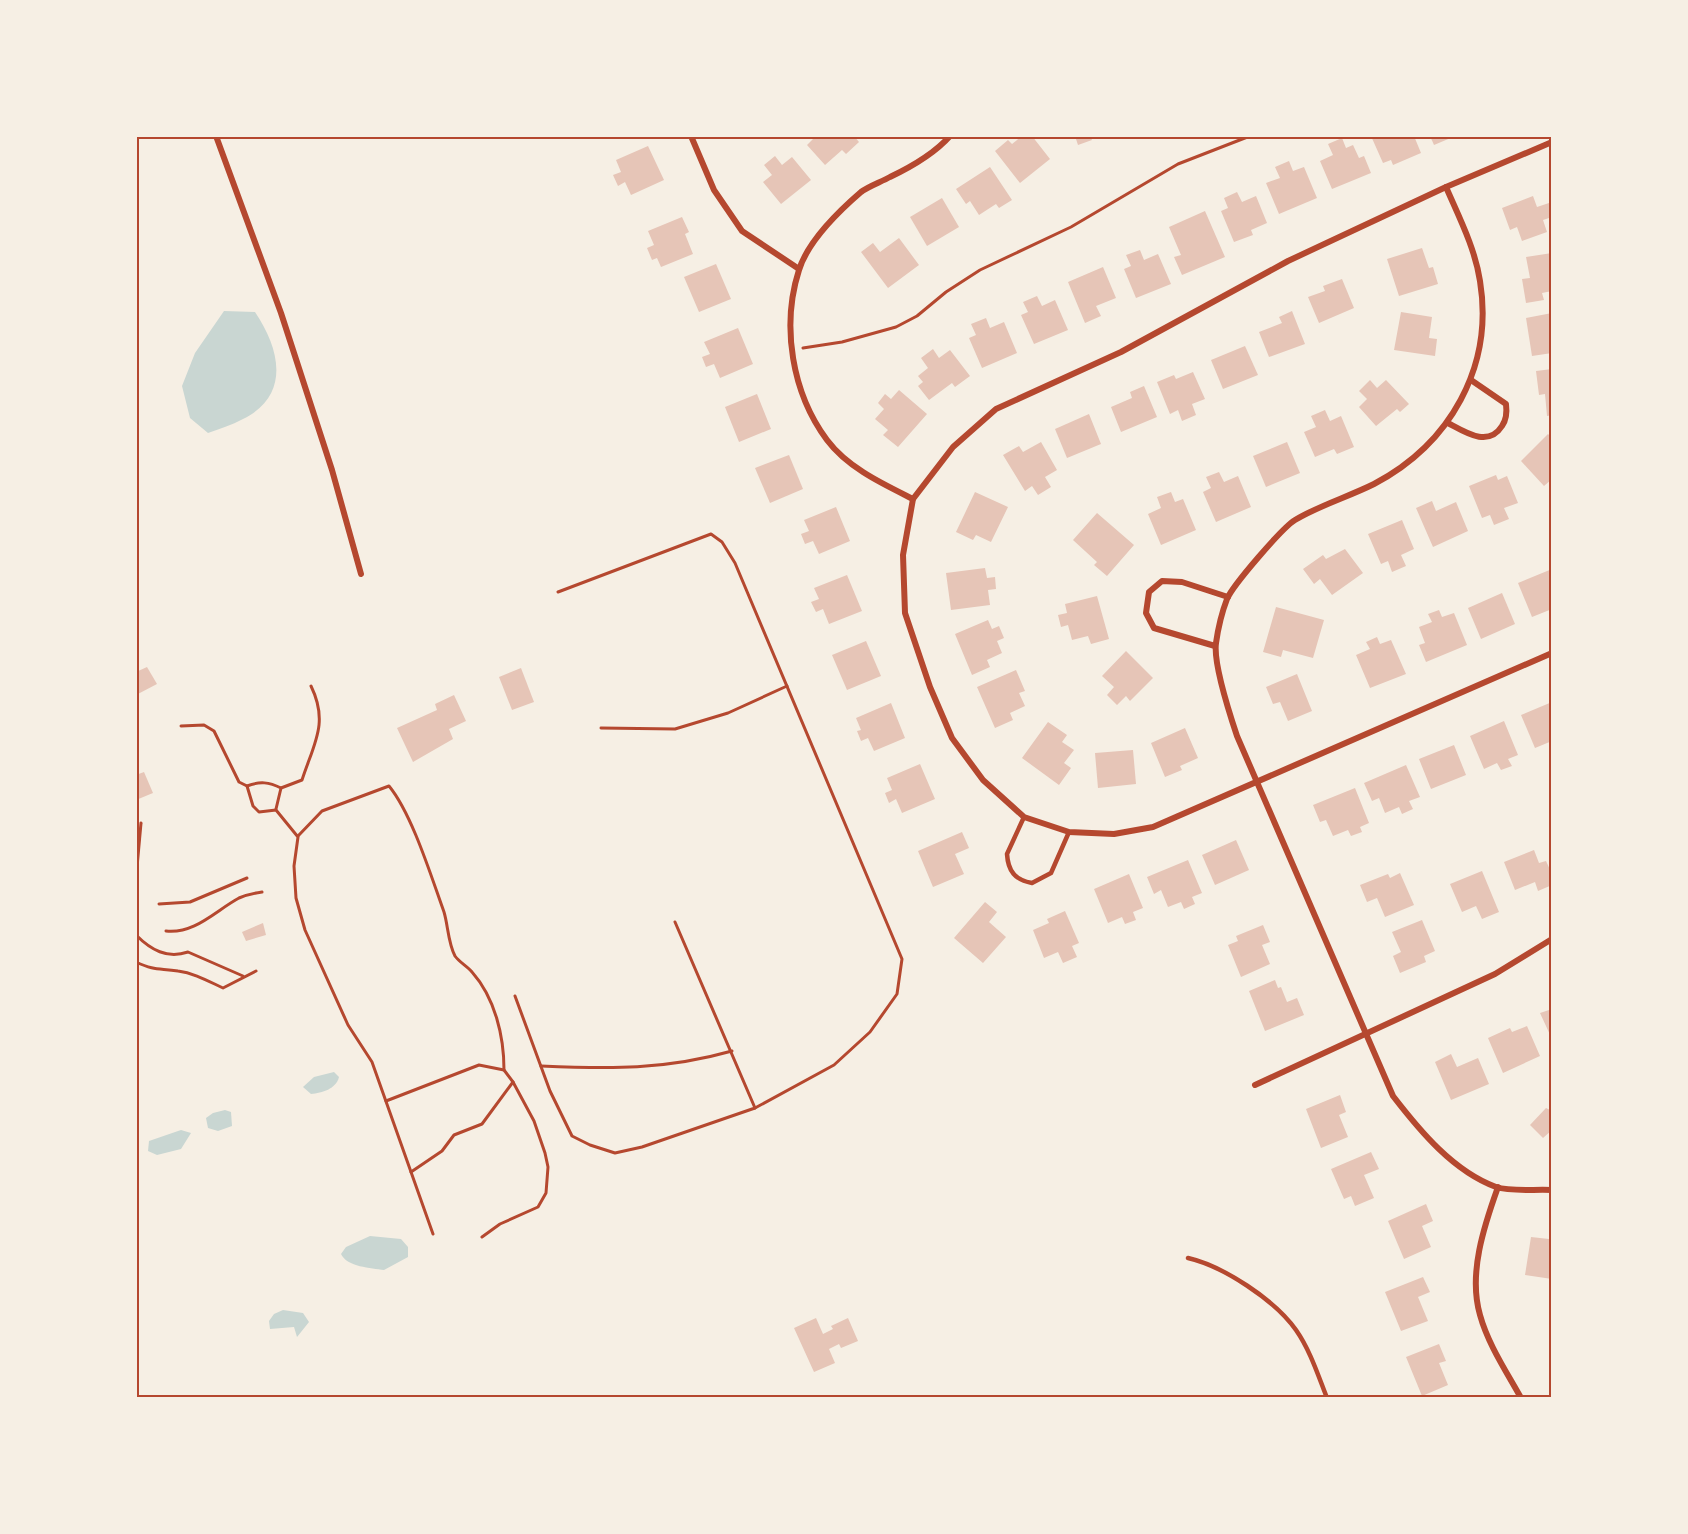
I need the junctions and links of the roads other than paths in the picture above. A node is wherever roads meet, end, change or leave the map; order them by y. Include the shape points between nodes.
1 (216, 136) edge
2 (690, 136) edge
3 (950, 136) edge
4 (1551, 142) edge
5 (1446, 187) junction
6 (799, 269) junction
7 (1471, 380) junction
8 (1448, 423) junction
9 (912, 499) junction
10 (361, 574) dead end
11 (1228, 597) junction
12 (1215, 646) junction
13 (1551, 653) edge
14 (1257, 783) junction
15 (1024, 817) junction
16 (1069, 832) junction
17 (1551, 939) edge
18 (1366, 1035) junction
19 (1255, 1085) dead end
20 (1498, 1188) junction
21 (1551, 1190) edge
22 (1188, 1258) dead end
23 (1327, 1398) edge
24 (1521, 1398) edge

1 - 10 street via 284,325 332,470
2 - 6 street via 714,190 742,231
3 - 6 street via 939,148 863,191 815,241
4 - 5 street
5 - 7 street via 1473,251 1480,281 1482,328
5 - 9 street via 1288,261 1121,352 996,409 953,447
6 - 9 street via 791,327 792,351 804,399 828,441 867,476
7 - 8 street
7 - 8 street via 1506,404 1504,423 1495,435 1483,438
8 - 11 street via 1413,459 1375,483 1293,521
9 - 15 street via 903,555 905,613 930,687 952,738 983,780
11 - 12 street
11 - 12 street via 1182,582 1162,581 1149,592 1146,613 1154,628
12 - 14 street via 1226,705
13 - 14 street
14 - 16 street via 1153,828 1114,834
14 - 18 street
15 - 16 street
15 - 16 lane via 1007,854 1012,873 1022,881 1032,883 1051,873
17 - 18 street via 1495,974
18 - 19 street
18 - 20 street via 1393,1096 1408,1116 1430,1141 1465,1169
20 - 21 street
20 - 24 street via 1485,1223 1476,1278 1479,1314
22 - 23 lane via 1206,1262 1234,1279 1268,1302 1295,1328

